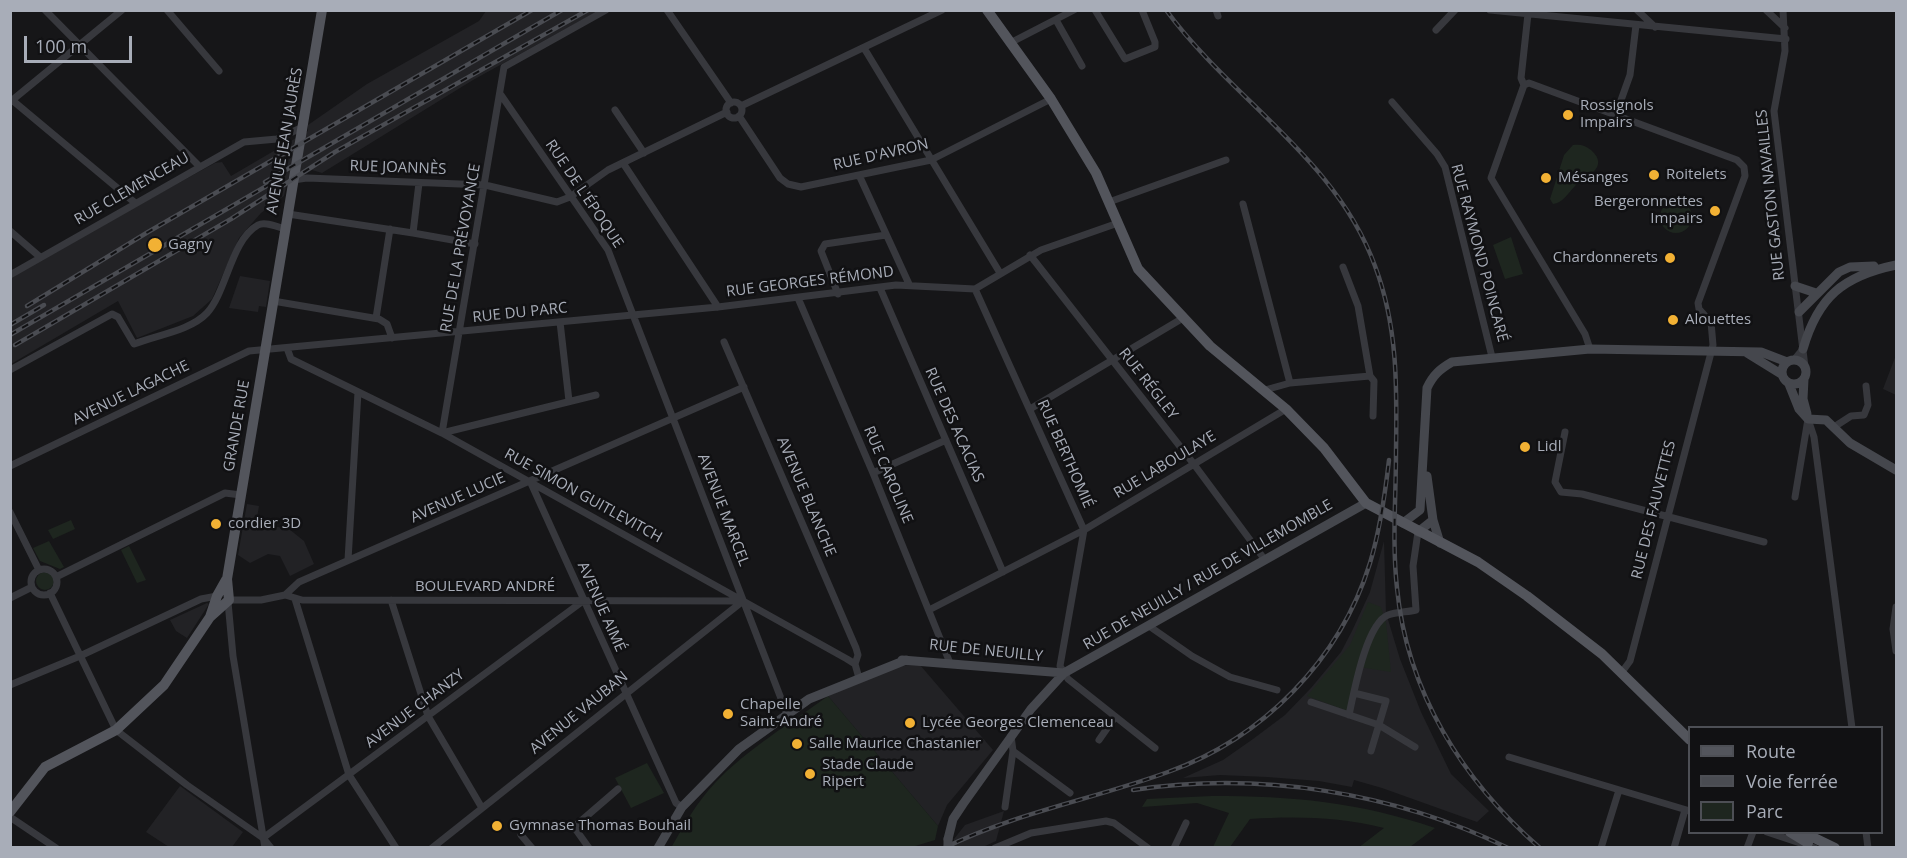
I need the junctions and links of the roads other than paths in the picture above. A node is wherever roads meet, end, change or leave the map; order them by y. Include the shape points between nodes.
1 (45, 10) edge
2 (122, 10) edge
3 (167, 10) edge
4 (322, 10) edge
5 (606, 10) edge
6 (667, 10) edge
7 (942, 10) edge
8 (987, 10) edge
9 (1074, 10) edge
10 (1095, 10) edge
11 (1142, 10) edge
12 (1455, 10) edge
13 (1490, 10) edge
14 (1637, 10) edge
15 (1766, 10) edge
16 (1783, 10) edge
17 (1528, 14) junction
18 (1056, 20) junction
19 (1636, 26) junction
20 (1654, 27) junction
21 (1785, 28) junction
22 (1436, 30) dead end
23 (1786, 39) junction
24 (1010, 43) junction
25 (79, 46) junction
26 (864, 48) junction
27 (1082, 66) dead end
28 (219, 71) dead end
29 (1524, 85) junction
30 (10, 90) edge
31 (501, 95) junction
32 (1051, 99) junction
33 (13, 100) edge
34 (1392, 102) dead end
35 (730, 103) junction
36 (741, 106) junction
37 (615, 110) dead end
38 (727, 112) junction
39 (739, 116) junction
40 (1615, 117) junction
41 (303, 127) junction
42 (644, 153) junction
43 (931, 160) junction
44 (1226, 160) dead end
45 (623, 163) junction
46 (199, 166) junction
47 (859, 175) junction
48 (293, 180) junction
49 (419, 183) junction
50 (485, 185) junction
51 (570, 196) junction
52 (134, 202) junction
53 (1109, 202) junction
54 (1243, 204) dead end
55 (288, 214) junction
56 (1118, 222) junction
57 (285, 229) junction
58 (390, 229) junction
59 (10, 231) edge
60 (413, 233) junction
61 (886, 235) junction
62 (475, 244) junction
63 (1030, 255) junction
64 (40, 257) junction
65 (1896, 265) edge
66 (1342, 267) dead end
67 (1000, 273) junction
68 (10, 275) edge
69 (277, 277) joint
70 (909, 284) junction
71 (1795, 286) junction
72 (880, 288) junction
73 (975, 290) junction
74 (1816, 293) junction
75 (838, 294) junction
76 (798, 298) junction
77 (273, 301) junction
78 (718, 307) junction
79 (1817, 311) junction
80 (1799, 312) junction
81 (634, 315) junction
82 (376, 318) junction
83 (1183, 318) junction
84 (560, 322) junction
85 (460, 332) junction
86 (392, 338) junction
87 (724, 342) dead end
88 (287, 348) junction
89 (1590, 349) junction
90 (1803, 349) junction
91 (265, 351) junction
92 (1711, 353) junction
93 (1747, 353) junction
94 (1492, 357) junction
95 (1112, 360) junction
96 (1791, 361) junction
97 (1805, 367) junction
98 (10, 370) edge
99 (1781, 374) junction
100 (1370, 376) junction
101 (1804, 379) junction
102 (1290, 383) junction
103 (1789, 384) junction
104 (1866, 386) dead end
105 (744, 387) junction
106 (1265, 390) junction
107 (358, 392) junction
108 (596, 395) dead end
109 (569, 401) junction
110 (1030, 409) junction
111 (1286, 409) junction
112 (1373, 416) dead end
113 (673, 417) junction
114 (1808, 419) junction
115 (1834, 427) junction
116 (1565, 432) dead end
117 (442, 433) junction
118 (946, 440) junction
119 (1193, 463) junction
120 (1425, 464) junction
121 (10, 466) edge
122 (1896, 470) edge
123 (873, 472) junction
124 (530, 481) junction
125 (241, 495) junction
126 (1795, 496) dead end
127 (1366, 503) junction
128 (1420, 510) junction
129 (10, 512) edge
130 (1666, 517) junction
131 (1433, 520) junction
132 (1403, 523) junction
133 (1084, 530) junction
134 (1418, 532) junction
135 (1764, 542) dead end
136 (1440, 543) junction
137 (1265, 560) junction
138 (348, 561) junction
139 (39, 570) junction
140 (1003, 572) junction
141 (56, 577) junction
142 (33, 587) junction
143 (50, 593) junction
144 (285, 595) junction
145 (10, 598) edge
146 (295, 599) junction
147 (223, 600) junction
148 (391, 600) junction
149 (583, 601) junction
150 (743, 601) junction
151 (1896, 606) edge
152 (929, 610) junction
153 (1149, 626) junction
154 (1896, 651) edge
155 (80, 656) junction
156 (950, 663) junction
157 (857, 672) junction
158 (1622, 672) junction
159 (1064, 673) junction
160 (10, 685) edge
161 (1277, 690) dead end
162 (626, 693) junction
163 (1354, 693) junction
164 (1311, 702) dead end
165 (787, 714) junction
166 (1349, 715) junction
167 (428, 716) junction
168 (1115, 717) junction
169 (1379, 725) junction
170 (1852, 726) edge
171 (116, 730) junction
172 (1011, 736) junction
173 (1688, 739) edge
174 (1100, 740) dead end
175 (1415, 747) dead end
176 (1155, 748) dead end
177 (1013, 751) junction
178 (1371, 751) dead end
179 (1509, 757) dead end
180 (349, 775) junction
181 (618, 789) dead end
182 (1618, 790) junction
183 (1070, 793) dead end
184 (682, 807) junction
185 (1005, 807) dead end
186 (482, 808) junction
187 (1687, 810) edge
188 (10, 812) edge
189 (10, 817) edge
190 (1186, 823) dead end
191 (1753, 834) edge
192 (1772, 834) edge
193 (1793, 834) edge
194 (1806, 834) edge
195 (522, 835) dead end
196 (263, 838) junction
197 (948, 843) edge
198 (1805, 846) edge
199 (56, 848) edge
200 (265, 848) edge
201 (271, 848) edge
202 (396, 848) edge
203 (432, 848) edge
204 (532, 848) edge
205 (589, 848) edge
206 (658, 848) edge
207 (995, 848) edge
208 (1148, 848) edge
209 (1174, 848) edge
210 (1602, 848) edge
211 (1674, 848) edge
212 (1747, 848) edge
213 (1817, 848) edge
214 (1835, 848) edge

1 - 25 street
2 - 25 street
3 - 28 street
4 - 41 main road, AVENUE JEAN JAURÈS
5 - 31 street, RUE DE LA PRÉVOYANCE via 504,67
6 - 35 street
7 - 26 street
8 - 24 main road
9 - 18 street
10 - 11 street via 1125,59 1155,47
12 - 22 street
13 - 17 street
14 - 20 street
15 - 21 street
16 - 21 street, RUE GASTON NAVAILLES
17 - 19 street
17 - 29 street via 1521,78
18 - 24 street
18 - 27 street
19 - 20 street
19 - 40 street via 1630,75
20 - 23 street
21 - 23 street, RUE GASTON NAVAILLES
23 - 71 street, RUE GASTON NAVAILLES via 1774,111
24 - 32 main road
25 - 33 street
25 - 46 street
26 - 36 street
26 - 43 street
29 - 40 street via 1529,83
29 - 89 street via 1491,178 1585,334
30 - 33 street
31 - 50 street, RUE DE LA PRÉVOYANCE
31 - 51 street, RUE DE L'ÉPOQUE
32 - 43 street, RUE D'AVRON
32 - 53 main road
33 - 52 street
34 - 94 street, RUE RAYMOND POINCARÉ via 1445,168
35 - 36 street
35 - 38 street
36 - 39 street
37 - 42 street
38 - 39 street via 731,117
38 - 42 street
39 - 47 street, RUE D'AVRON via 788,184 801,187
40 - 92 street, RUE DES FAUVETTES via 1737,160 1744,166 1745,176 1698,303 1711,322
41 - 46 street, RUE CLEMENCEAU via 277,139 244,142
41 - 48 main road, AVENUE JEAN JAURÈS
42 - 45 street
43 - 47 street, RUE D'AVRON
43 - 67 street
44 - 53 street
45 - 51 street
45 - 78 street
46 - 52 street, RUE CLEMENCEAU
47 - 61 street
48 - 49 street, RUE JOANNÈS
48 - 55 main road, AVENUE JEAN JAURÈS
49 - 50 street, RUE JOANNÈS
49 - 60 street
50 - 51 street, RUE JOANNÈS via 557,202
50 - 62 street, RUE DE LA PRÉVOYANCE
51 - 81 street, RUE DE L'ÉPOQUE via 608,250
52 - 64 street, RUE CLEMENCEAU
53 - 56 main road
54 - 102 street
55 - 57 main road, AVENUE JEAN JAURÈS
55 - 58 street
56 - 63 street
56 - 83 main road via 1138,268
57 - 69 main road, AVENUE JEAN JAURÈS
57 - 98 street via 258,225 244,239 217,300 196,322 135,344 112,314
58 - 60 street
58 - 82 street
59 - 64 street
60 - 62 street
61 - 70 street
61 - 75 street via 825,244 821,251
62 - 85 street, RUE DE LA PRÉVOYANCE
63 - 67 street
63 - 95 street, RUE RÉGLEY
64 - 68 street, RUE CLEMENCEAU
65 - 74 street via 1850,267
65 - 79 street via 1868,271 1842,285
66 - 100 street via 1358,306
67 - 73 street
69 - 77 main road, GRANDE RUE
70 - 72 street, RUE GEORGES RÉMOND
70 - 73 street, RUE GEORGES RÉMOND
71 - 74 street
71 - 80 street, RUE GASTON NAVAILLES
72 - 75 street, RUE GEORGES RÉMOND
72 - 118 street, RUE DES ACACIAS
73 - 110 street, RUE BERTHOMIÉ
74 - 80 street
75 - 76 street, RUE GEORGES RÉMOND
76 - 78 street, RUE GEORGES RÉMOND
76 - 123 street, RUE CAROLINE
77 - 82 street
77 - 91 main road, GRANDE RUE
78 - 81 street, RUE GEORGES RÉMOND
79 - 80 street
79 - 90 street
80 - 90 street, RUE GASTON NAVAILLES
81 - 84 street, RUE DU PARC
81 - 113 street, AVENUE MARCEL
82 - 86 street via 387,324
83 - 95 street
83 - 106 main road via 1210,346
84 - 85 street, RUE DU PARC
84 - 109 street
85 - 86 street, RUE DU PARC
85 - 117 street, RUE DE LA PRÉVOYANCE
86 - 88 street, RUE DU PARC
87 - 105 street, AVENUE BLANCHE
88 - 91 street, RUE DU PARC
88 - 107 street, RUE SIMON GUITLEVITCH via 291,359
89 - 92 street
89 - 94 street
90 - 96 street
90 - 97 street, RUE GASTON NAVAILLES
91 - 121 street, AVENUE LAGACHE via 249,351
91 - 125 main road, GRANDE RUE
92 - 93 street
92 - 130 street, RUE DES FAUVETTES
93 - 96 street via 1761,352
93 - 99 street
94 - 120 street via 1452,362 1432,378 1427,388
95 - 110 street
95 - 119 street, RUE RÉGLEY
96 - 97 street
96 - 99 street
97 - 101 street
99 - 103 street
100 - 102 street
100 - 112 street via 1374,381
101 - 103 street via 1797,385
101 - 114 street
102 - 106 street
103 - 114 street via 1799,409
104 - 115 street via 1869,405 1864,415 1851,416
105 - 113 street, AVENUE LUCIE
105 - 157 street, AVENUE BLANCHE via 856,648
106 - 111 main road
107 - 117 street, RUE SIMON GUITLEVITCH
107 - 138 street
108 - 109 street
109 - 117 street
110 - 133 street, RUE BERTHOMIÉ
111 - 119 street, RUE LABOULAYE
111 - 127 main road via 1324,448
113 - 124 street, AVENUE LUCIE
113 - 150 street, AVENUE MARCEL
114 - 115 street via 1820,417
114 - 126 street
114 - 170 street via 1814,437
115 - 122 street via 1850,443
116 - 130 street via 1555,482 1561,492
117 - 124 street, RUE SIMON GUITLEVITCH
118 - 123 street
118 - 140 street, RUE DES ACACIAS
119 - 133 street, RUE LABOULAYE
119 - 137 street, RUE RÉGLEY
120 - 128 street
120 - 131 street
123 - 152 street, RUE CAROLINE
124 - 138 street, AVENUE LUCIE
124 - 149 street, AVENUE AIMÉ
124 - 150 street, RUE SIMON GUITLEVITCH
125 - 141 street via 225,493
125 - 147 main road, GRANDE RUE
127 - 132 main road
127 - 137 street, RUE DE NEUILLY / RUE DE VILLEMOMBLE
128 - 132 street
128 - 134 street
129 - 139 street
130 - 135 street
130 - 158 street, RUE DES FAUVETTES via 1630,661
131 - 134 street
131 - 136 street
132 - 134 main road
133 - 140 street, RUE LABOULAYE
133 - 159 street, RUE BERTHOMIÉ via 1060,666
134 - 136 main road
134 - 163 street via 1413,566 1416,610 1388,615 1378,622
136 - 158 main road via 1478,562 1527,596
137 - 153 street, RUE DE NEUILLY / RUE DE VILLEMOMBLE
138 - 144 street, AVENUE LUCIE via 294,584
139 - 141 street via 47,569
139 - 142 street via 32,579
140 - 152 street, RUE LABOULAYE
141 - 143 street via 56,588
142 - 143 street via 42,594
142 - 145 street
143 - 155 street
144 - 146 street, BOULEVARD ANDRÉ
144 - 147 street via 261,600
146 - 148 street, BOULEVARD ANDRÉ
146 - 180 street
147 - 155 street via 201,599
147 - 171 main road via 164,685
147 - 196 street via 230,620
148 - 149 street, BOULEVARD ANDRÉ
148 - 167 street
149 - 150 street, BOULEVARD ANDRÉ
149 - 162 street, AVENUE AIMÉ
149 - 167 street, AVENUE CHANZY
150 - 157 street, RUE SIMON GUITLEVITCH
150 - 162 street, AVENUE VAUBAN
150 - 165 street, AVENUE MARCEL
151 - 154 street
152 - 156 street, RUE CAROLINE
153 - 159 street, RUE DE NEUILLY / RUE DE VILLEMOMBLE
153 - 161 street via 1230,677
155 - 160 street
155 - 171 street
156 - 157 street, RUE DE NEUILLY via 898,659
156 - 159 street, RUE DE NEUILLY
157 - 165 street, RUE DE NEUILLY
158 - 173 main road
159 - 168 street
159 - 172 street, RUE DE NEUILLY / RUE DE VILLEMOMBLE
162 - 184 street, AVENUE AIMÉ via 676,803
162 - 186 street, AVENUE VAUBAN
163 - 166 street
163 - 169 street via 1386,701
164 - 166 street
165 - 184 street, RUE DE NEUILLY via 739,749
166 - 169 street
167 - 180 street, AVENUE CHANZY
167 - 186 street
168 - 174 street
168 - 176 street
169 - 175 street
169 - 178 street
171 - 188 main road via 50,763
171 - 196 street
172 - 177 street
172 - 197 street, RUE DE NEUILLY / RUE DE VILLEMOMBLE via 953,819
177 - 183 street
177 - 185 street
179 - 182 street
180 - 196 street, AVENUE CHANZY
180 - 202 street
181 - 205 street via 574,827
182 - 187 street
182 - 210 street
184 - 206 street, RUE DE NEUILLY
186 - 203 street, AVENUE VAUBAN
187 - 211 street
189 - 199 street
190 - 209 street
191 - 212 street
192 - 198 street
193 - 213 main road
194 - 214 main road
195 - 204 street
196 - 200 street
196 - 201 street
198 - 213 street
207 - 208 street via 1031,833 1106,821

